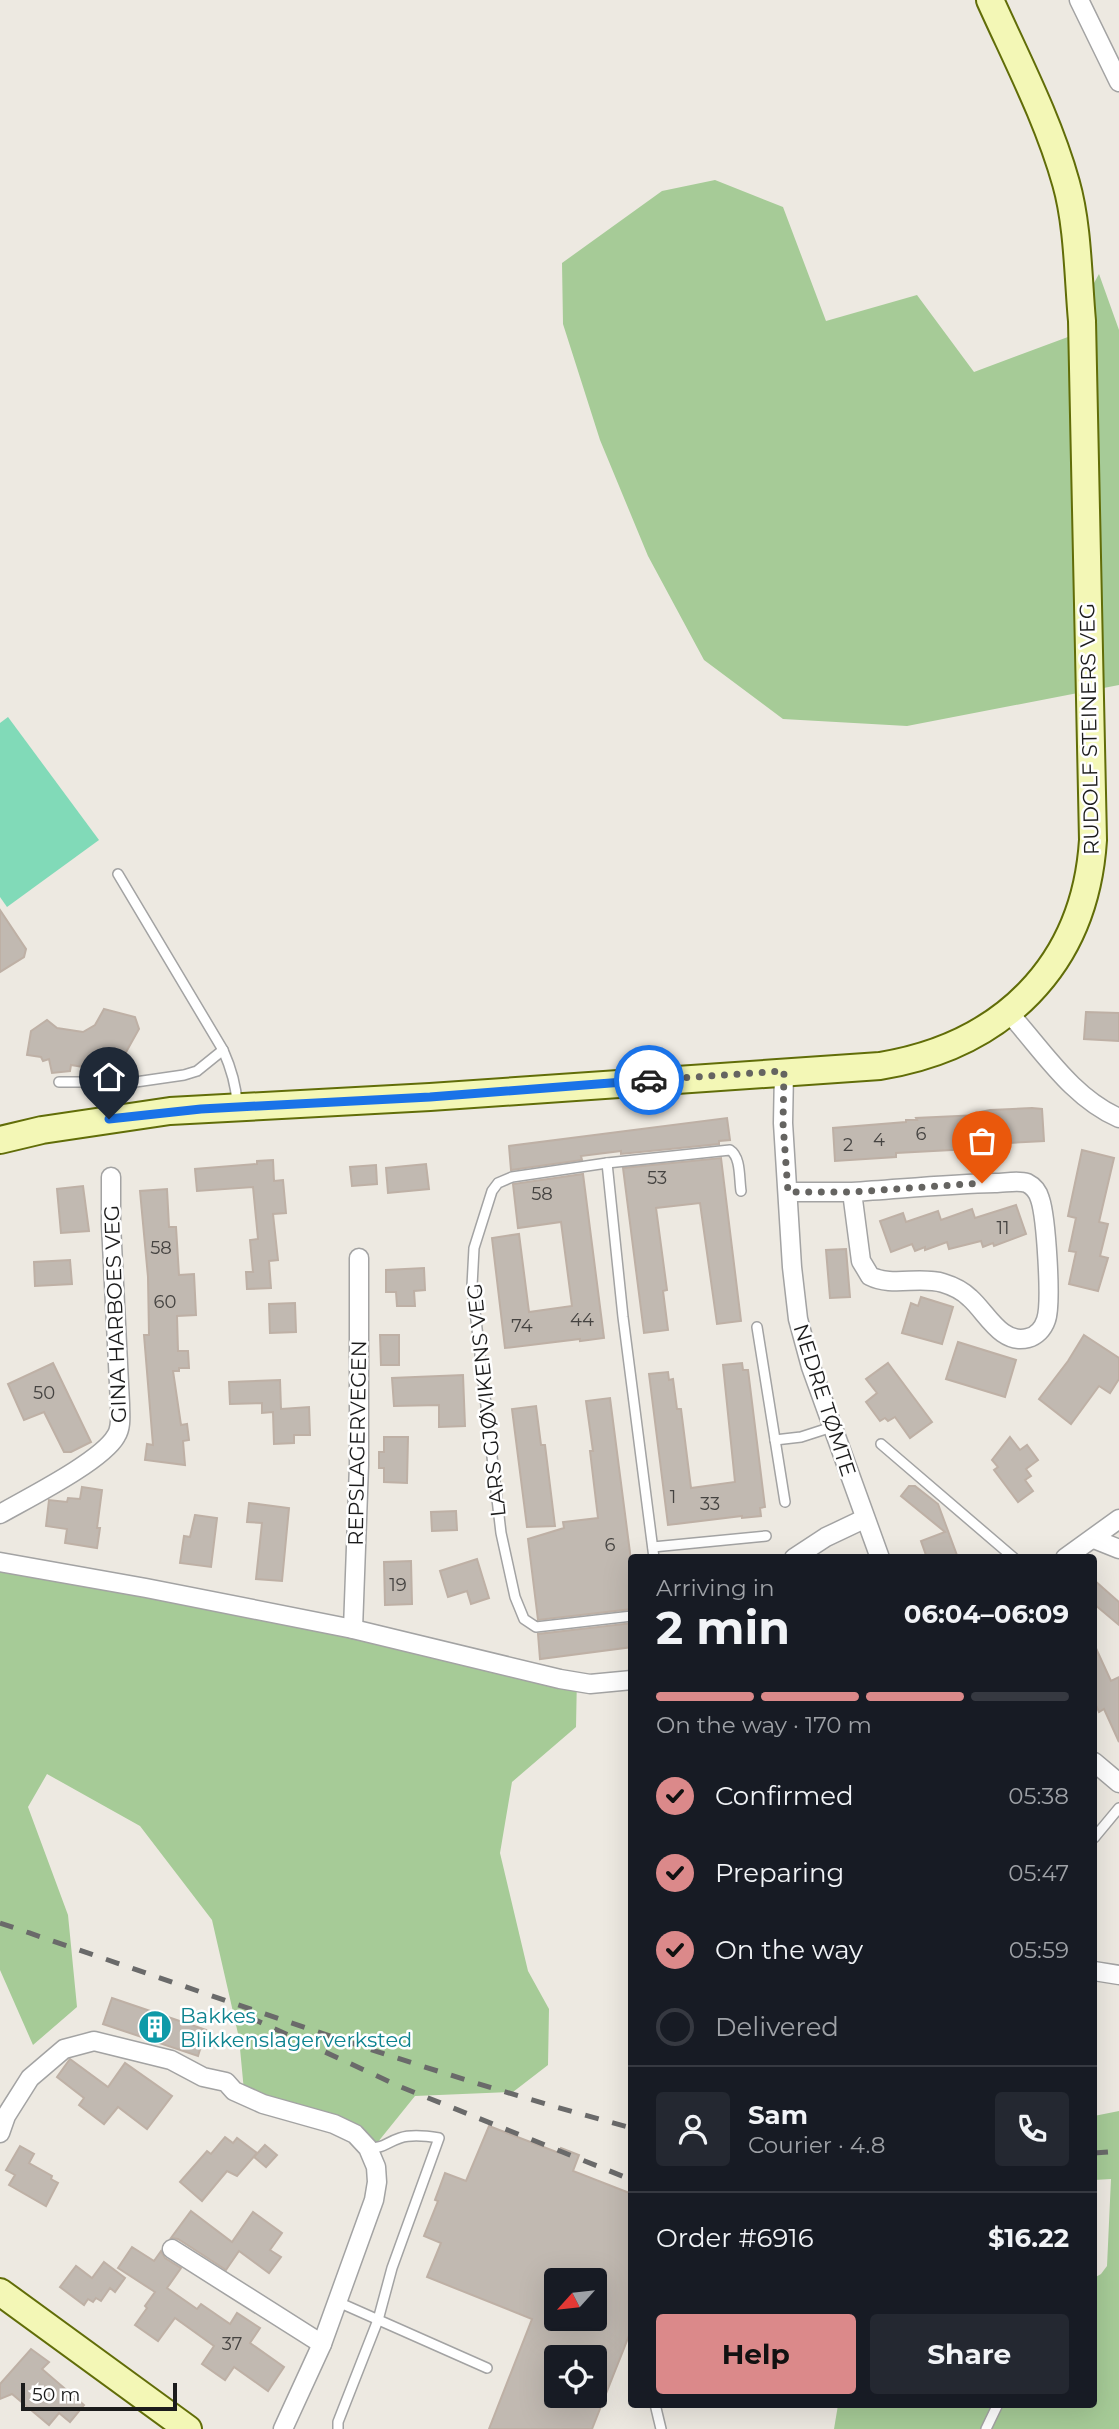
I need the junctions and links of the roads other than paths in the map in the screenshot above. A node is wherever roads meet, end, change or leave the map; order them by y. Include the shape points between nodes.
1 (990, 0) edge
2 (1079, 0) edge
3 (1119, 82) edge
4 (118, 874) dead end
5 (1008, 1012) junction
6 (223, 1050) junction
7 (784, 1071) junction
8 (59, 1082) dead end
9 (238, 1107) junction
10 (1119, 1118) edge
11 (0, 1140) edge
12 (607, 1163) junction
13 (111, 1177) dead end
14 (741, 1191) dead end
15 (788, 1192) junction
16 (852, 1192) junction
17 (359, 1258) dead end
18 (757, 1327) dead end
19 (832, 1427) junction
20 (775, 1440) junction
21 (881, 1444) dead end
22 (785, 1502) dead end
23 (0, 1514) edge
24 (864, 1519) junction
25 (1119, 1519) edge
26 (766, 1535) dead end
27 (1094, 1539) junction
28 (1119, 1549) edge
29 (654, 1552) edge
30 (800, 1554) edge
31 (878, 1554) edge
32 (1009, 1554) edge
33 (1072, 1554) edge
34 (0, 1562) edge
35 (628, 1616) edge
36 (354, 1629) junction
37 (628, 1680) edge
38 (1097, 1765) edge
39 (1119, 1783) edge
40 (1119, 1808) edge
41 (1097, 1834) edge
42 (1097, 1971) edge
43 (1119, 1975) edge
44 (0, 2133) edge
45 (368, 2148) junction
46 (172, 2249) dead end
47 (0, 2292) edge
48 (338, 2302) junction
49 (378, 2320) junction
50 (322, 2344) junction
51 (487, 2368) dead end
52 (656, 2408) edge
53 (996, 2408) edge
54 (188, 2429) edge
55 (283, 2429) edge
56 (338, 2429) edge
57 (661, 2429) edge
58 (986, 2429) edge

1 - 5 street, RUDOLF STEINERS VEG via 1050,134 1067,185 1075,242 1082,321 1093,809 1090,875 1076,922 1049,969
2 - 3 street
4 - 6 lane
5 - 7 street, RUDOLF STEINERS VEG via 956,1045 920,1058 880,1066
5 - 10 street via 1070,1084
6 - 8 lane via 197,1071 184,1075 101,1087
6 - 9 lane via 234,1078
7 - 9 street, RUDOLF STEINERS VEG
7 - 15 street, NEDRE TØMTE
9 - 11 street, RUDOLF STEINERS VEG via 109,1119
12 - 14 lane, LARS GJØVIKENS VEG via 730,1150 737,1159
12 - 29 lane
12 - 35 lane, LARS GJØVIKENS VEG via 498,1183 475,1241 472,1286 501,1533 524,1619 536,1627
13 - 23 street, GINA HARBOES VEG via 118,1433 94,1458
15 - 16 street
15 - 19 street, NEDRE TØMTE via 802,1341
16 - 16 street via 861,1261 870,1276 952,1286 1012,1338 1029,1338 1043,1327 1048,1308 1046,1242 1041,1202 1029,1184
17 - 36 street, REPSLAGERVEGEN
18 - 20 lane
19 - 20 lane
19 - 24 street, NEDRE TØMTE
20 - 22 lane
21 - 32 lane
24 - 30 street
24 - 31 street, NEDRE TØMTE
25 - 27 street
26 - 29 lane
27 - 28 street
27 - 33 street
34 - 36 street
36 - 37 street via 560,1679 590,1684
38 - 39 street
40 - 41 lane
42 - 43 street
44 - 45 street via 30,2078 64,2049 94,2041 171,2060 203,2077 226,2082 234,2091 263,2104 334,2123 355,2134
45 - 48 street via 376,2168 374,2200
45 - 49 lane via 420,2135 439,2138
46 - 50 street
47 - 54 street
48 - 49 lane
48 - 50 street
49 - 51 lane
49 - 56 lane
50 - 55 street
52 - 57 lane
53 - 58 lane

